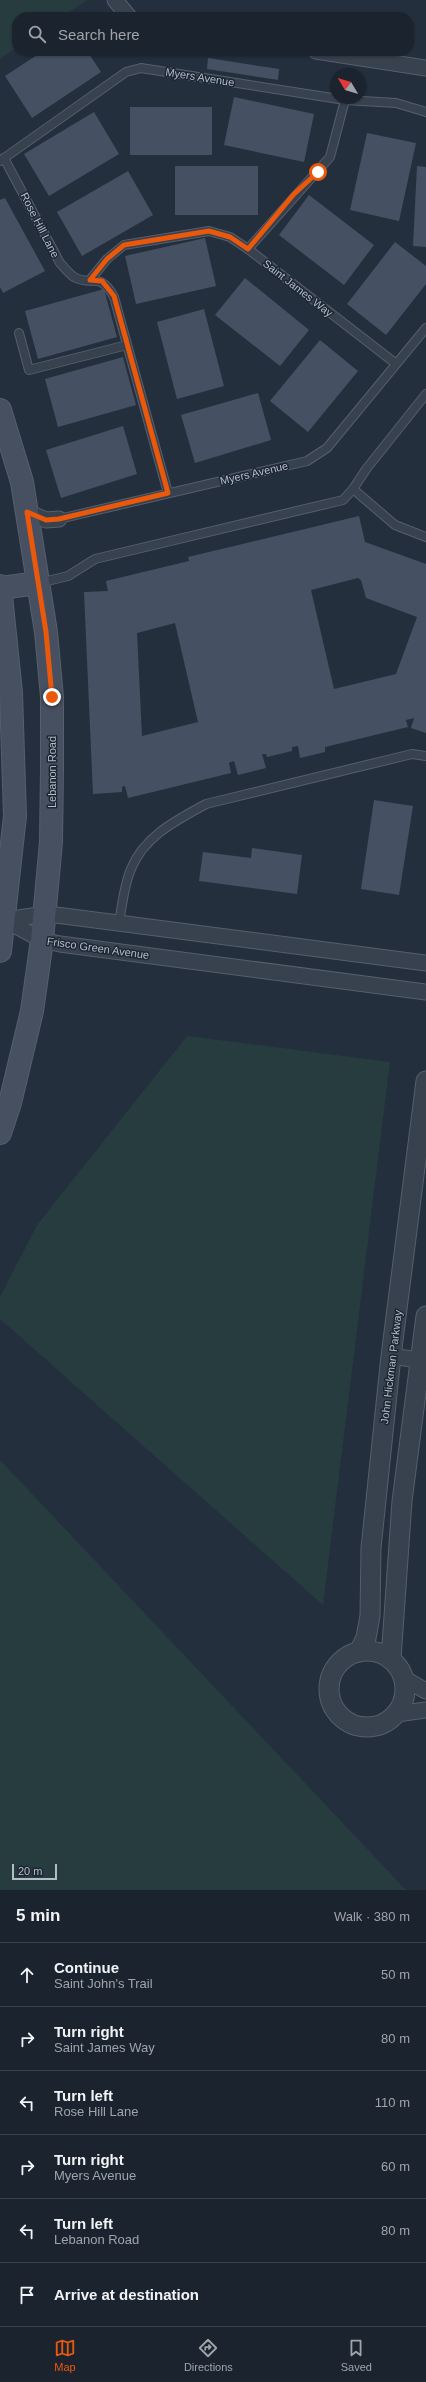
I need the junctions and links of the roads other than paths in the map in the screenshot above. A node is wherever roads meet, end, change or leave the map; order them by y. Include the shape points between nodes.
1 (115, 0) edge
2 (125, 12) edge
3 (348, 56) edge
4 (426, 68) edge
5 (330, 98) edge
6 (366, 101) edge
7 (344, 104) edge
8 (426, 112) edge
9 (2, 159) edge
10 (248, 249) junction
11 (90, 280) junction
12 (426, 328) edge
13 (19, 333) dead end
14 (127, 345) junction
15 (395, 363) junction
16 (426, 394) edge
17 (0, 410) edge
18 (353, 489) junction
19 (168, 493) junction
20 (27, 512) junction
21 (59, 519) joint
22 (426, 537) edge
23 (38, 583) junction
24 (0, 587) edge
25 (426, 756) edge
26 (46, 914) junction
27 (5, 920) junction
28 (118, 923) junction
29 (42, 940) junction
30 (0, 951) edge
31 (426, 963) edge
32 (426, 992) edge
33 (426, 1081) edge
34 (0, 1133) edge
35 (426, 1316) edge
36 (392, 1356) junction
37 (423, 1360) edge
38 (359, 1652) junction
39 (391, 1659) junction
40 (405, 1679) junction
41 (426, 1691) edge
42 (426, 1710) edge
43 (397, 1714) junction

1 - 2 street
3 - 4 street
5 - 9 lane, Myers Avenue via 141,68 126,72
6 - 8 lane, Myers Avenue via 396,103
7 - 10 lane via 330,157
9 - 11 lane, Rose Hill Lane via 60,263 74,277
10 - 11 lane, Saint James Way via 230,237 209,231 124,245 107,259
10 - 15 lane, Saint James Way
11 - 14 lane, Rose Hill Lane via 102,281 110,288
12 - 15 lane, Myers Avenue
13 - 14 lane via 29,370
14 - 19 lane, Rose Hill Lane
15 - 19 lane, Myers Avenue via 327,448 307,461
16 - 18 lane
17 - 20 main road, Lebanon Road via 22,482
18 - 22 lane via 395,525
18 - 23 lane via 343,500 95,559 68,576
19 - 21 lane, Myers Avenue
20 - 21 street, Myers Avenue via 46,520
20 - 23 main road, Lebanon Road
23 - 24 main road
23 - 26 main road, Lebanon Road via 52,697 51,842
24 - 27 main road via 11,693 15,816
25 - 28 lane via 412,754 206,804 151,839 131,868
26 - 27 street
26 - 28 street
26 - 29 main road, Lebanon Road
27 - 29 street, Frisco Green Avenue
27 - 30 main road
28 - 31 street
29 - 32 street, Frisco Green Avenue
29 - 34 main road, Lebanon Road via 32,1012
33 - 36 street, John Hickman Parkway
35 - 37 street
36 - 37 street
36 - 38 street, John Hickman Parkway via 371,1548 370,1616 366,1638
37 - 39 street via 401,1508
38 - 39 street via 376,1652
38 - 43 street via 348,1656 332,1674 329,1685 334,1709 352,1725 364,1728 388,1722
39 - 40 street
40 - 41 street
40 - 43 street via 404,1703
42 - 43 street

